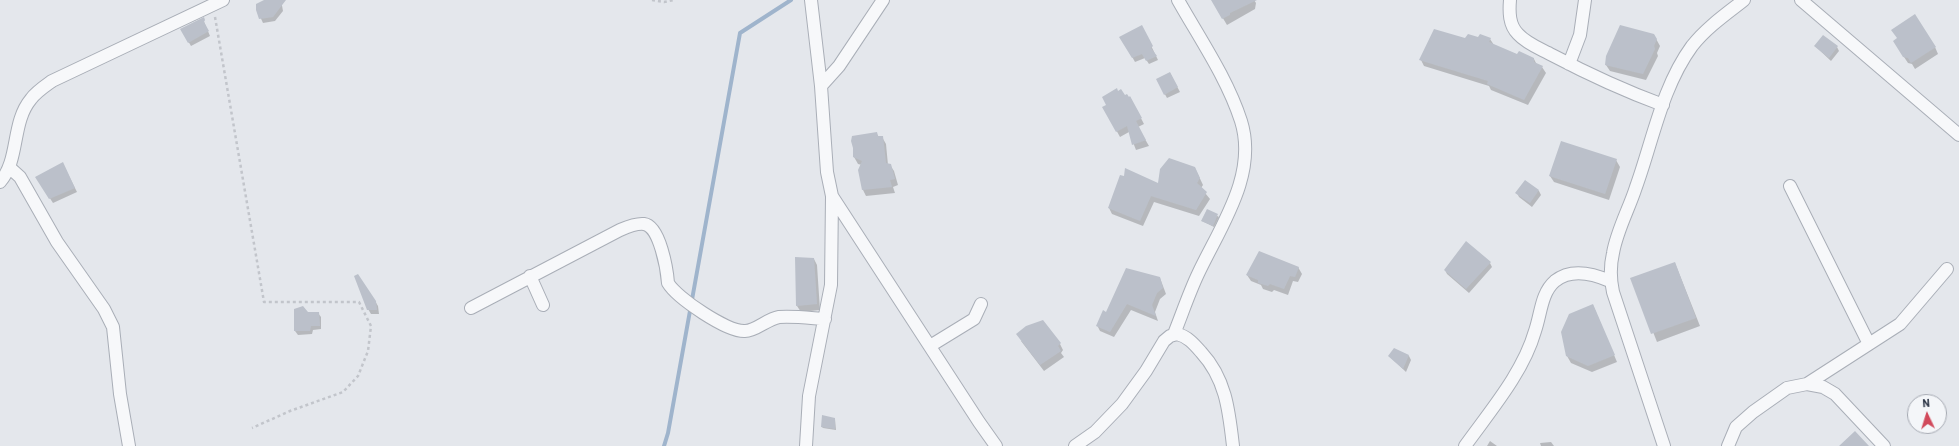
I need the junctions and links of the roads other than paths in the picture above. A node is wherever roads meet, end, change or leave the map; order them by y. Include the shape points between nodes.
1 (811, 0) edge
2 (883, 0) edge
3 (1178, 0) edge
4 (1510, 0) edge
5 (1585, 0) edge
6 (1744, 0) edge
7 (1801, 0) edge
8 (218, 2) edge
9 (1569, 64) junction
10 (821, 86) junction
11 (1663, 105) junction
12 (1959, 135) edge
13 (10, 168) junction
14 (0, 182) edge
15 (1790, 186) dead end
16 (832, 196) junction
17 (1947, 268) dead end
18 (530, 276) junction
19 (1610, 281) junction
20 (981, 304) dead end
21 (543, 305) dead end
22 (470, 308) dead end
23 (825, 319) junction
24 (1174, 334) junction
25 (1869, 344) junction
26 (930, 346) junction
27 (1807, 384) junction
28 (130, 446) edge
29 (806, 446) edge
30 (996, 446) edge
31 (1075, 446) edge
32 (1233, 446) edge
33 (1465, 446) edge
34 (1664, 446) edge
35 (1728, 446) edge
36 (1884, 446) edge

1 - 10 street
2 - 10 street via 839,66
3 - 24 street via 1234,102 1245,137 1246,162 1238,189 1197,276
4 - 9 street via 1510,19 1518,34
5 - 9 street via 1580,35
6 - 11 street via 1692,45 1678,69
7 - 12 street
8 - 13 street via 52,81 41,89 30,99 24,111
9 - 11 street via 1627,92
10 - 16 street via 827,172
11 - 19 street via 1613,251
13 - 14 street
13 - 28 street via 20,177 56,242 104,309 113,328 120,394
15 - 25 street
16 - 23 street via 831,285
16 - 26 street
17 - 25 street via 1900,324
18 - 21 street
18 - 22 street
18 - 23 street via 620,230 645,224 650,227 661,246 671,288 725,326 737,331 748,331 778,317
19 - 33 street via 1600,276 1574,273 1561,277 1551,285 1542,303 1535,332 1514,377
19 - 34 street
20 - 26 street via 974,319
23 - 29 street via 809,396
24 - 31 street via 1164,341 1146,372 1122,404 1095,432
24 - 32 street via 1188,339 1196,346 1217,373 1228,402
25 - 27 street
26 - 30 street
27 - 35 street via 1787,388 1753,412 1736,427
27 - 36 street via 1822,387 1835,394

